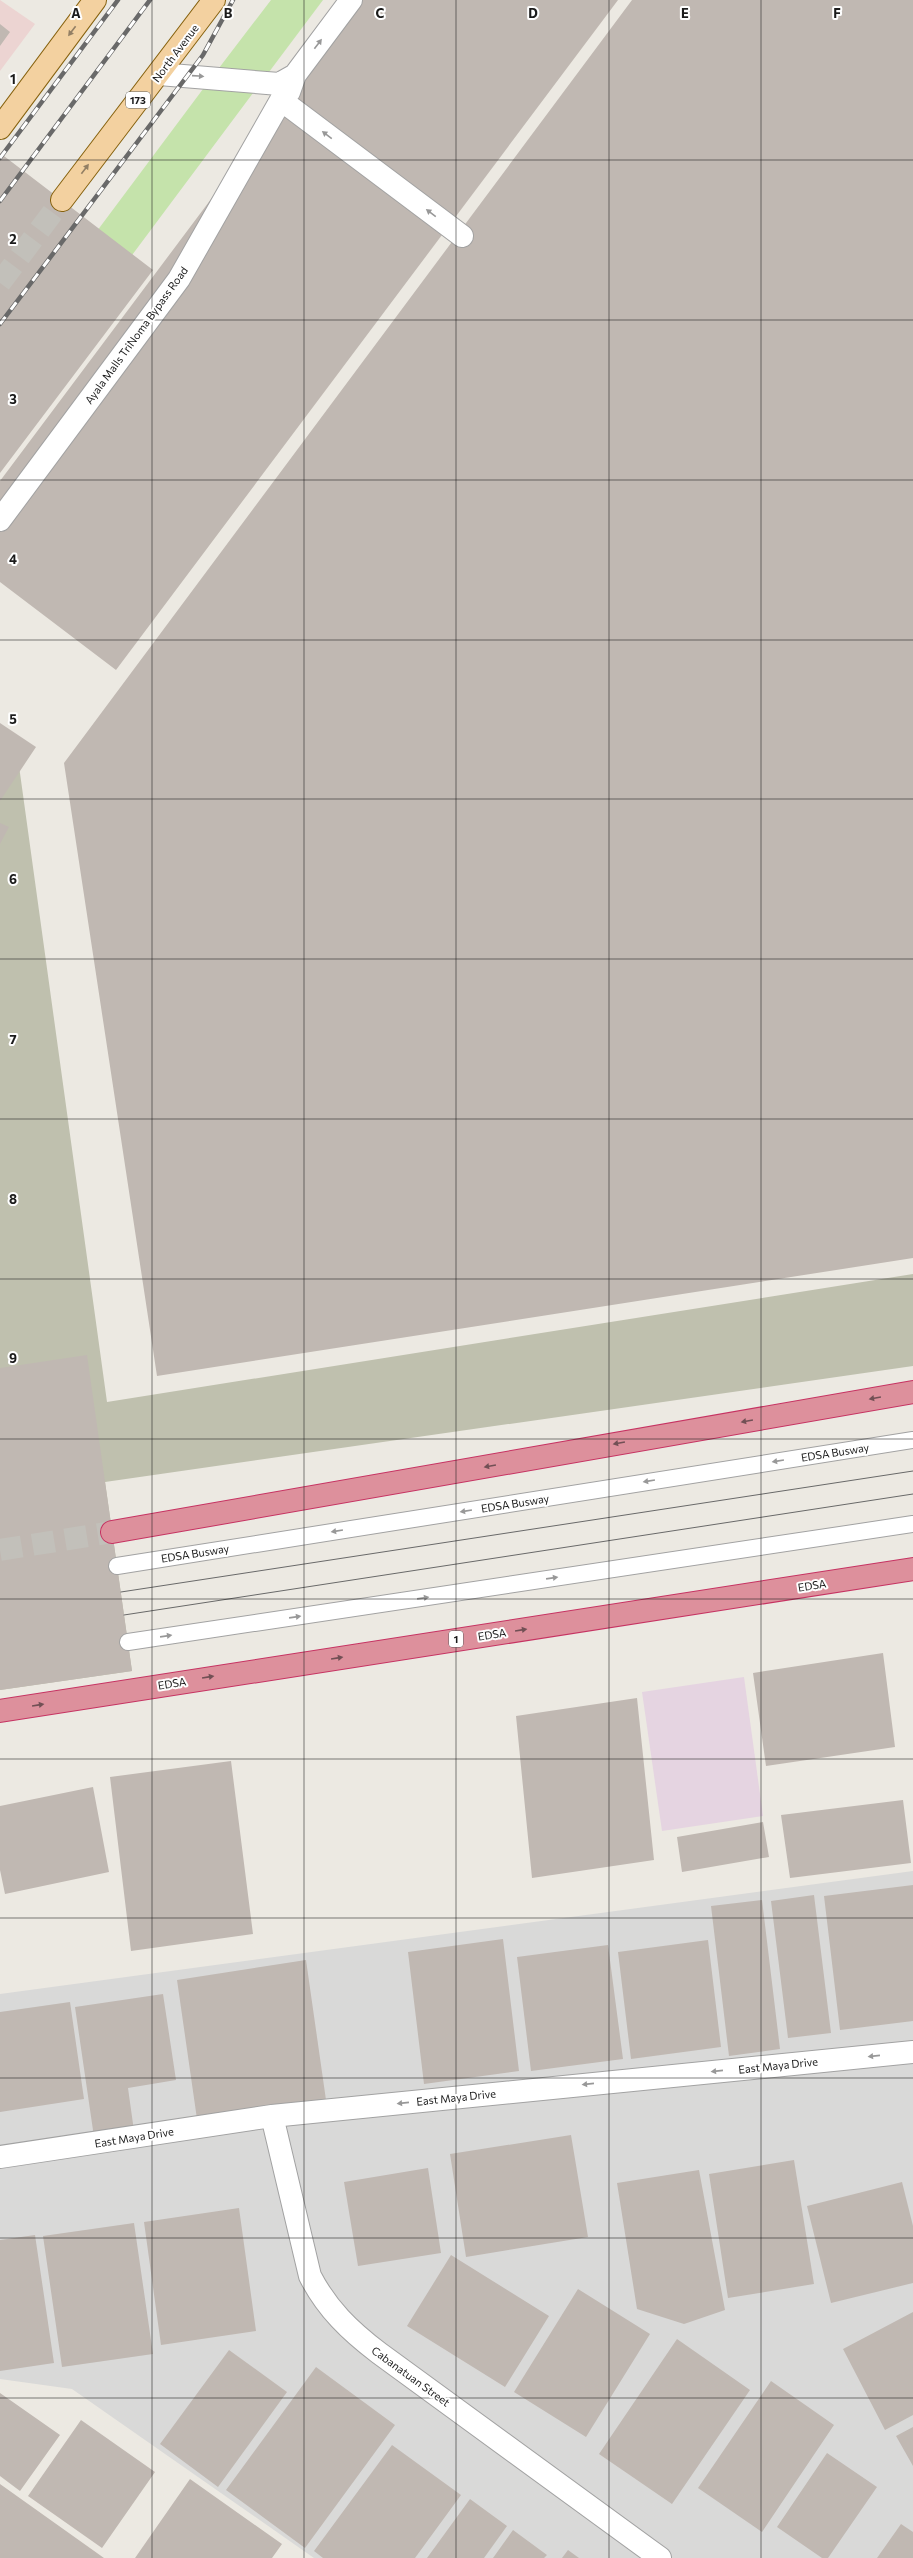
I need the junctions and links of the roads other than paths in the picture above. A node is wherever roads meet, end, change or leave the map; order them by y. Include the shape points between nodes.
1 (96, 0) edge
2 (214, 0) edge
3 (351, 0) edge
4 (159, 74) junction
5 (295, 75) junction
6 (281, 100) junction
7 (0, 128) edge
8 (62, 200) tunnel mouth
9 (462, 236) dead end
10 (0, 520) edge
11 (913, 1392) edge
12 (913, 1440) edge
13 (913, 1524) edge
14 (112, 1532) tunnel mouth
15 (117, 1566) dead end
16 (913, 1570) edge
17 (128, 1642) dead end
18 (0, 1711) edge
19 (913, 2052) edge
20 (272, 2116) junction
21 (0, 2157) edge
22 (660, 2558) edge

1 -> 7 main road
2 - 4 main road, North Avenue / 173
5 -> 3 street
4 -> 5 street via 279,84
8 -> 4 main road, North Avenue / 173
5 - 6 street, Ayala Malls TriNoma Bypass Road via 289,92
9 -> 6 street
6 - 10 street, Ayala Malls TriNoma Bypass Road via 179,279
11 -> 14 highway
12 -> 15 lane, EDSA Busway
17 -> 13 lane
18 -> 16 highway, EDSA / 1
19 -> 20 street, East Maya Drive
20 - 21 street, East Maya Drive
20 - 22 street, Cabanatuan Street via 310,2276 320,2296 340,2320 379,2353

